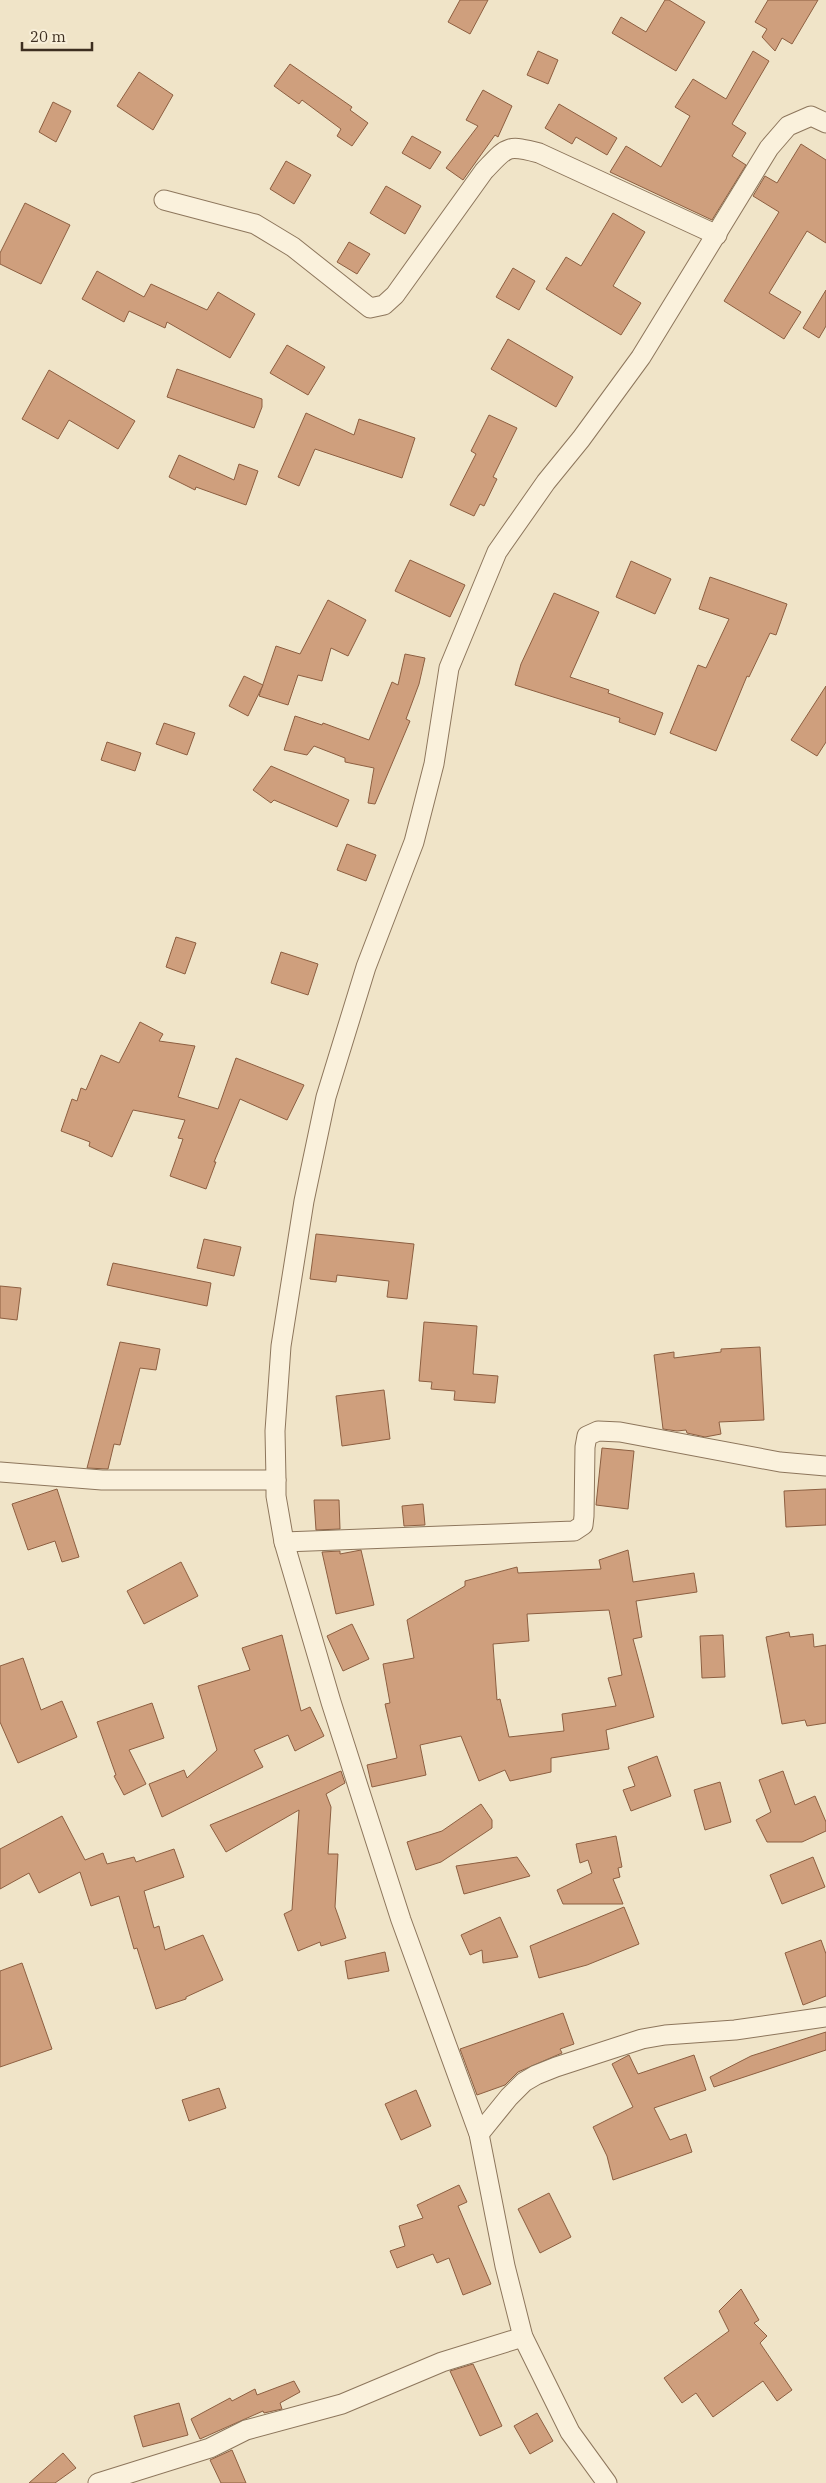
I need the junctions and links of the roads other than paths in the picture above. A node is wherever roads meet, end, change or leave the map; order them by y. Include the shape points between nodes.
1 (826, 122) edge
2 (164, 200) dead end
3 (717, 235) junction
4 (826, 1466) edge
5 (0, 1472) edge
6 (276, 1480) junction
7 (284, 1542) junction
8 (826, 2017) edge
9 (479, 2134) junction
10 (523, 2337) junction
11 (98, 2483) edge
12 (607, 2483) edge

1 - 3 street via 811,116 788,126 768,148
2 - 3 street via 255,224 293,247 370,308 384,305 395,295 484,171 502,152 516,146 539,153
3 - 6 street via 641,356 497,552 449,668 434,764 414,842 366,967 326,1097 304,1201 281,1346 275,1431
4 - 7 street via 780,1462 620,1432 598,1431 587,1436 584,1516 582,1526 574,1531
5 - 6 street via 102,1480
6 - 7 street
7 - 9 street via 331,1702 402,1920
8 - 9 street via 642,2039 556,2067 524,2082
9 - 10 street via 505,2266
10 - 11 street via 442,2362 342,2404 246,2430 210,2448
10 - 12 street via 570,2432

